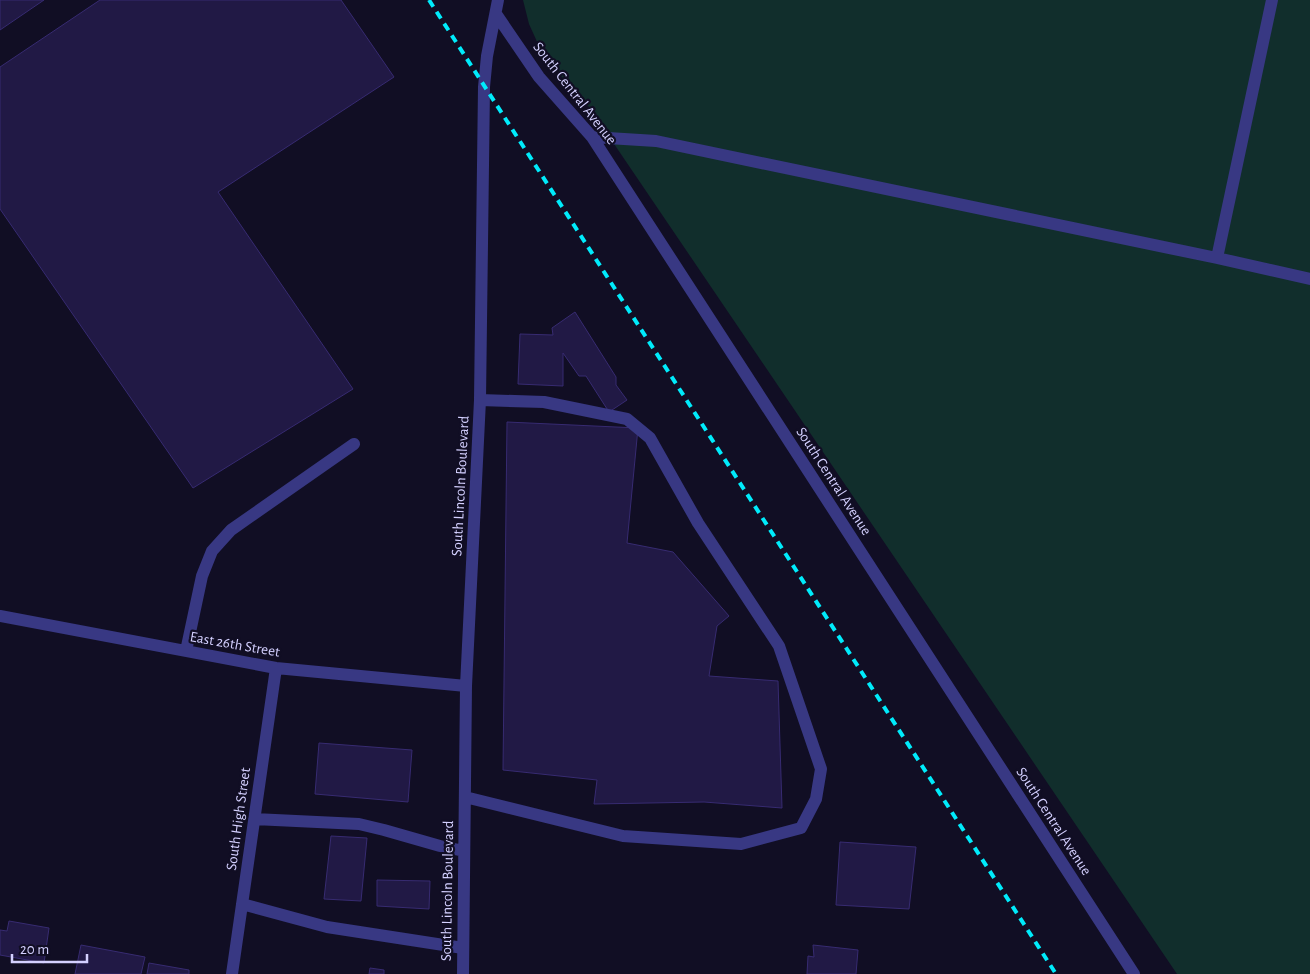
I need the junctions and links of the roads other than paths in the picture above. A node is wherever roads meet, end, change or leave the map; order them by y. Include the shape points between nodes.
1 (498, 0) edge
2 (1272, 0) edge
3 (496, 14) junction
4 (592, 137) junction
5 (1217, 258) junction
6 (1310, 279) edge
7 (480, 400) junction
8 (354, 444) dead end
9 (0, 616) edge
10 (186, 651) junction
11 (276, 668) junction
12 (466, 686) junction
13 (465, 797) junction
14 (254, 819) junction
15 (464, 851) junction
16 (242, 904) junction
17 (463, 948) junction
18 (232, 974) edge
19 (463, 974) edge
20 (1134, 974) edge

1 - 3 street, South Lincoln Boulevard
2 - 5 street
3 - 4 street, South Central Avenue via 539,77
3 - 7 street, South Lincoln Boulevard via 486,56 484,87
4 - 5 street via 656,141
4 - 20 street, South Central Avenue
5 - 6 street
7 - 12 street, South Lincoln Boulevard
7 - 13 street via 544,402 627,419 650,438 698,523 779,646 821,769 816,799 801,828 742,844 623,836
8 - 10 street via 231,530 212,551 202,576
9 - 10 street, East 26th Street
10 - 11 street, East 26th Street
11 - 12 street, East 26th Street
11 - 14 street, South High Street
12 - 13 street, South Lincoln Boulevard
13 - 15 street, South Lincoln Boulevard
14 - 15 street via 358,824
14 - 16 street, South High Street
15 - 17 street, South Lincoln Boulevard
16 - 17 street via 327,927
16 - 18 street, South High Street
17 - 19 street, South Lincoln Boulevard

